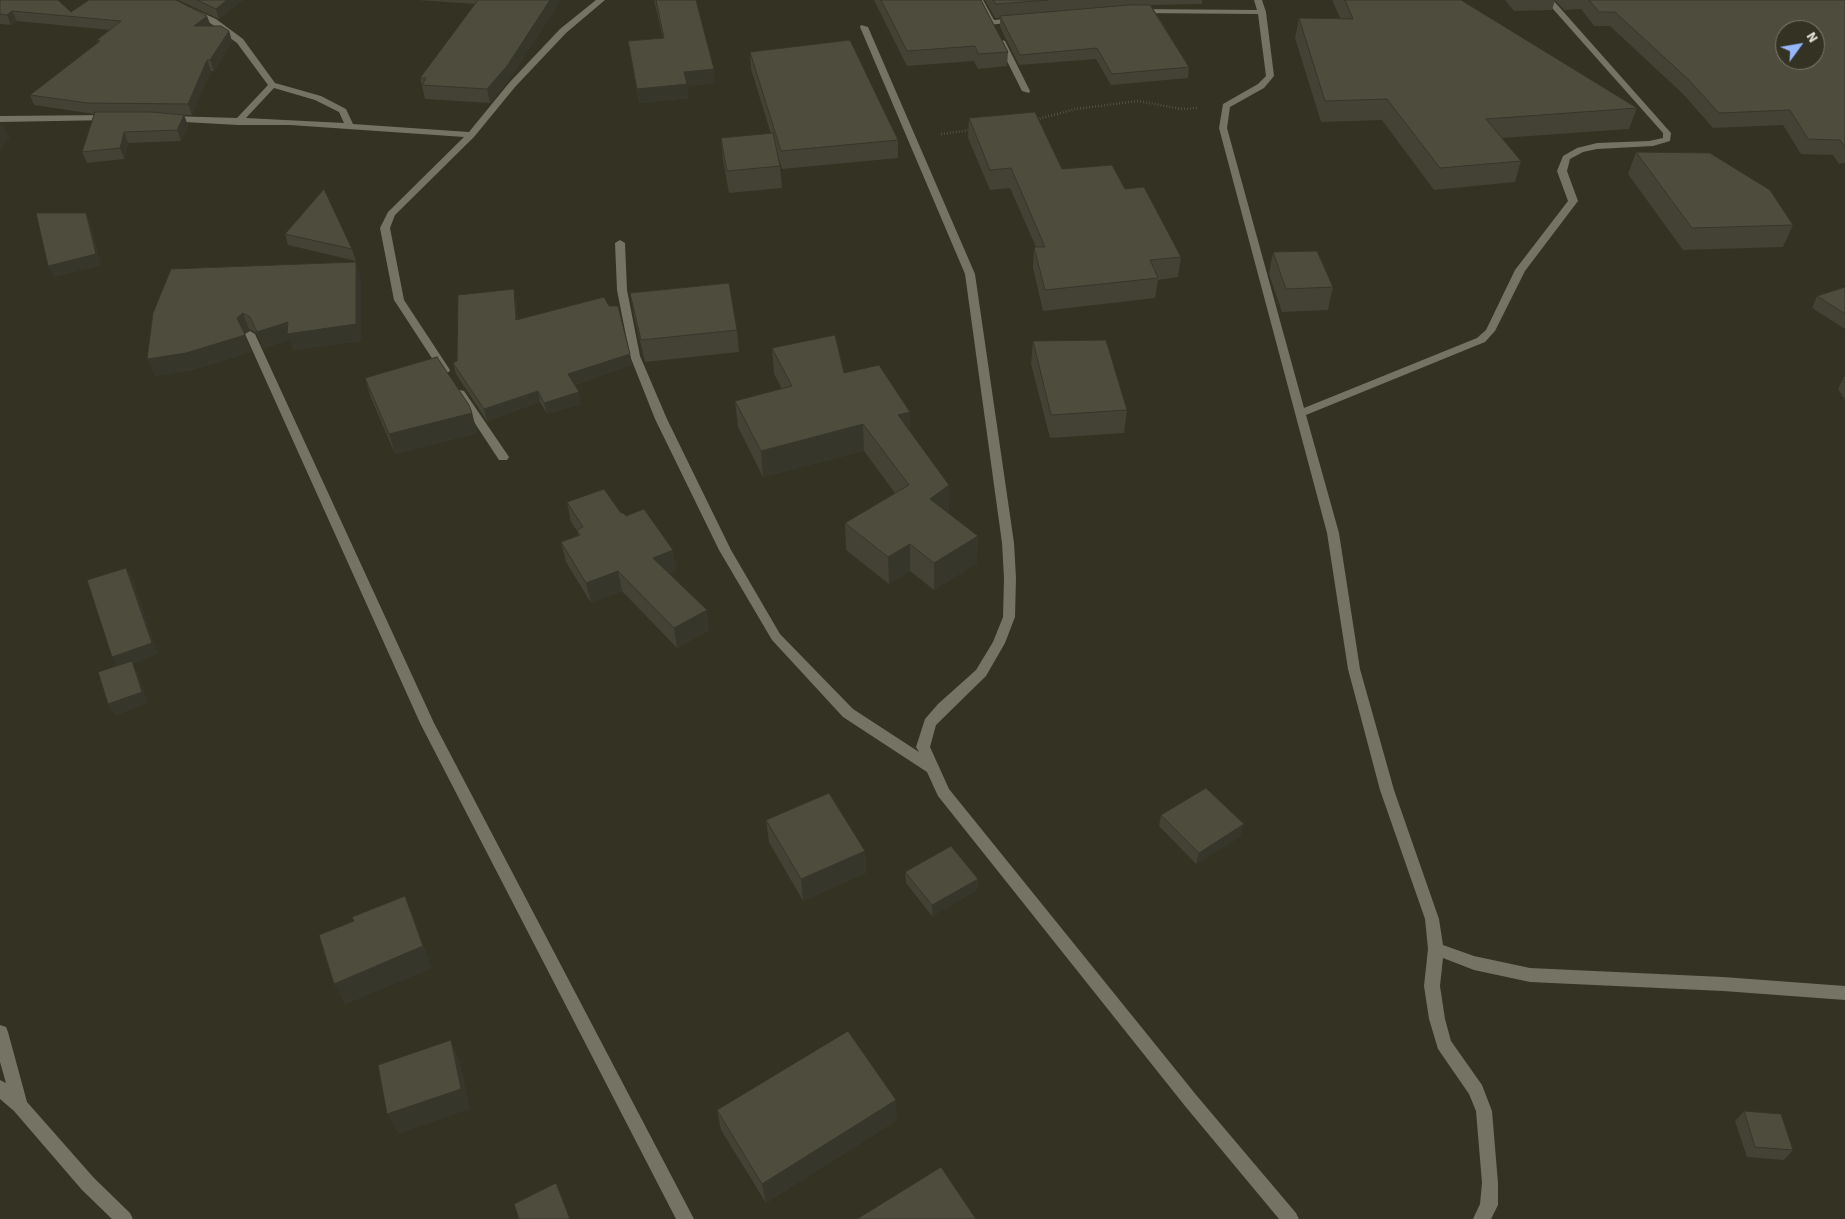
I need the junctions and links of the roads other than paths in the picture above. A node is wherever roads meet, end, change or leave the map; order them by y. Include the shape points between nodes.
1 (168, 0) edge
2 (601, 0) edge
3 (979, 0) edge
4 (1549, 0) edge
5 (1260, 6) edge
6 (1128, 10) edge
7 (1026, 19) edge
8 (992, 23) junction
9 (864, 27) dead end
10 (272, 85) junction
11 (1026, 91) dead end
12 (118, 118) edge
13 (0, 119) edge
14 (164, 119) edge
15 (238, 122) junction
16 (349, 126) junction
17 (471, 135) junction
18 (620, 243) dead end
19 (250, 334) edge
20 (1300, 413) junction
21 (503, 457) dead end
22 (932, 768) junction
23 (1436, 949) junction
24 (1845, 993) edge
25 (0, 1032) edge
26 (0, 1088) edge
27 (20, 1106) junction
28 (124, 1219) edge
29 (685, 1219) edge
30 (1290, 1219) edge
31 (1482, 1219) edge

1 - 10 street via 213,21 240,41
2 - 17 street via 556,38
3 - 8 street
4 - 20 street via 1667,134 1667,139 1650,144 1597,146 1566,158 1562,171 1573,201 1520,270 1490,330 1481,340
5 - 6 street
5 - 20 street via 1270,76 1261,86 1226,106 1223,128
7 - 8 street
8 - 11 street
9 - 22 street via 970,274 1008,543 1009,617 999,643 981,673 930,723 924,747
10 - 15 street
10 - 16 street via 318,98 343,111
12 - 13 street
14 - 15 street
15 - 16 street
16 - 17 street
17 - 21 street via 391,214 385,228 400,300
18 - 22 street via 622,290 635,356 661,419 725,550 776,637 848,713
19 - 29 street via 427,723
20 - 23 street via 1332,532 1354,669 1388,790 1432,919
22 - 30 street via 949,800
23 - 24 street via 1474,963 1530,975
23 - 31 street via 1432,986 1444,1044 1476,1090 1484,1111 1490,1182 1489,1205
25 - 27 street
26 - 27 street
27 - 28 street via 88,1184

